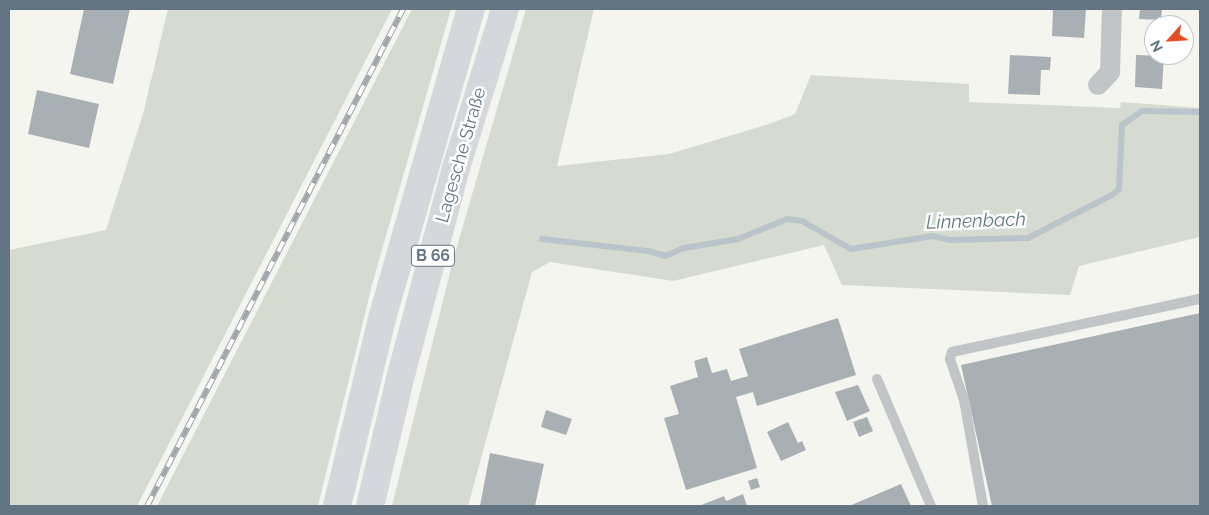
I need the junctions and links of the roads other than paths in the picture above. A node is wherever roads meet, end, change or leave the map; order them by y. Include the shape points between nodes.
1 (471, 9) edge
2 (505, 9) edge
3 (1112, 9) edge
4 (1098, 85) dead end
5 (1200, 299) edge
6 (877, 379) dead end
7 (337, 506) edge
8 (370, 506) edge
9 (932, 506) edge
10 (983, 506) edge

1 - 7 highway, Lagesche Straße / B 66 via 383,315
2 - 8 highway, Lagesche Straße / B 66 via 457,165
3 - 4 street via 1110,72
5 - 10 lane via 952,352 950,359 964,400
6 - 9 lane

